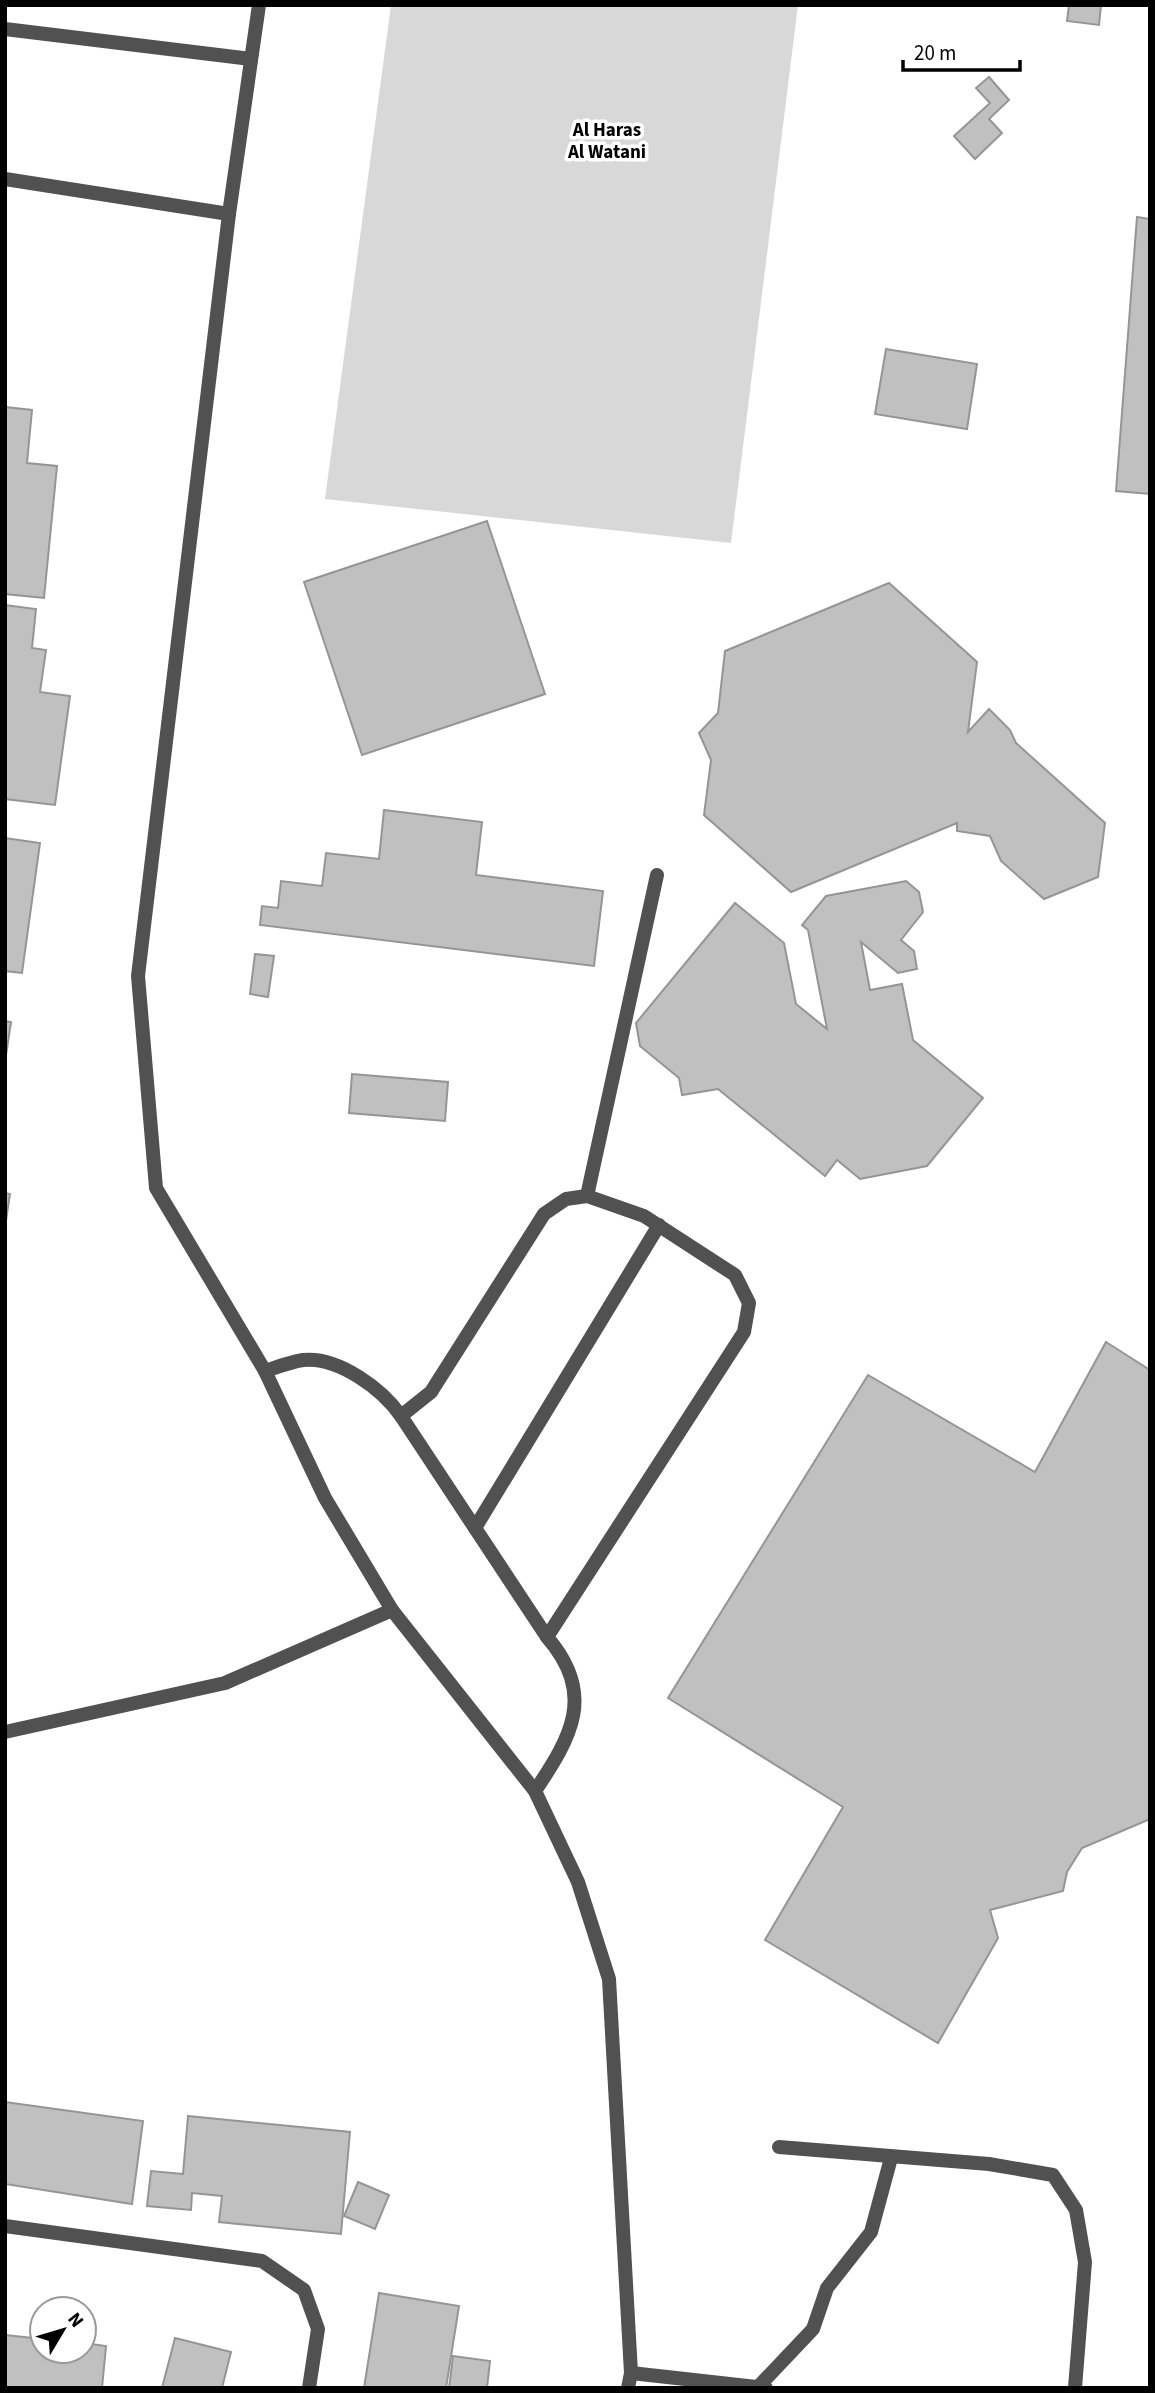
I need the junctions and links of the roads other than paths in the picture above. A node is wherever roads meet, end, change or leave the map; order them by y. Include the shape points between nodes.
1 (259, 5) edge
2 (5, 29) edge
3 (251, 59) junction
4 (5, 179) edge
5 (229, 214) junction
6 (657, 875) dead end
7 (587, 1196) junction
8 (659, 1225) junction
9 (265, 1371) junction
10 (401, 1416) junction
11 (475, 1528) junction
12 (392, 1609) junction
13 (547, 1637) junction
14 (5, 1732) edge
15 (535, 1791) junction
16 (779, 2147) dead end
17 (891, 2158) junction
18 (5, 2226) edge
19 (629, 2380) edge
20 (763, 2387) edge
21 (309, 2388) edge
22 (1076, 2388) edge

1 - 3 street
2 - 3 street
3 - 5 street
4 - 5 street
5 - 9 street via 138,976 156,1188
6 - 7 street
7 - 8 street
7 - 10 street via 566,1199 544,1214 431,1392
8 - 11 street
8 - 13 street via 735,1275 748,1303 744,1332
9 - 10 street via 303,1360 328,1361 391,1401
9 - 12 street via 325,1498
10 - 11 street
11 - 13 street
12 - 14 street via 225,1683
12 - 15 street
13 - 15 street via 567,1660 575,1714 559,1755
15 - 19 street via 578,1882 608,1979
16 - 17 street
17 - 20 street via 871,2232 827,2288 813,2329
17 - 22 street via 989,2164 1052,2175 1076,2210 1085,2262
18 - 21 street via 262,2261 304,2290 318,2329
19 - 20 street

